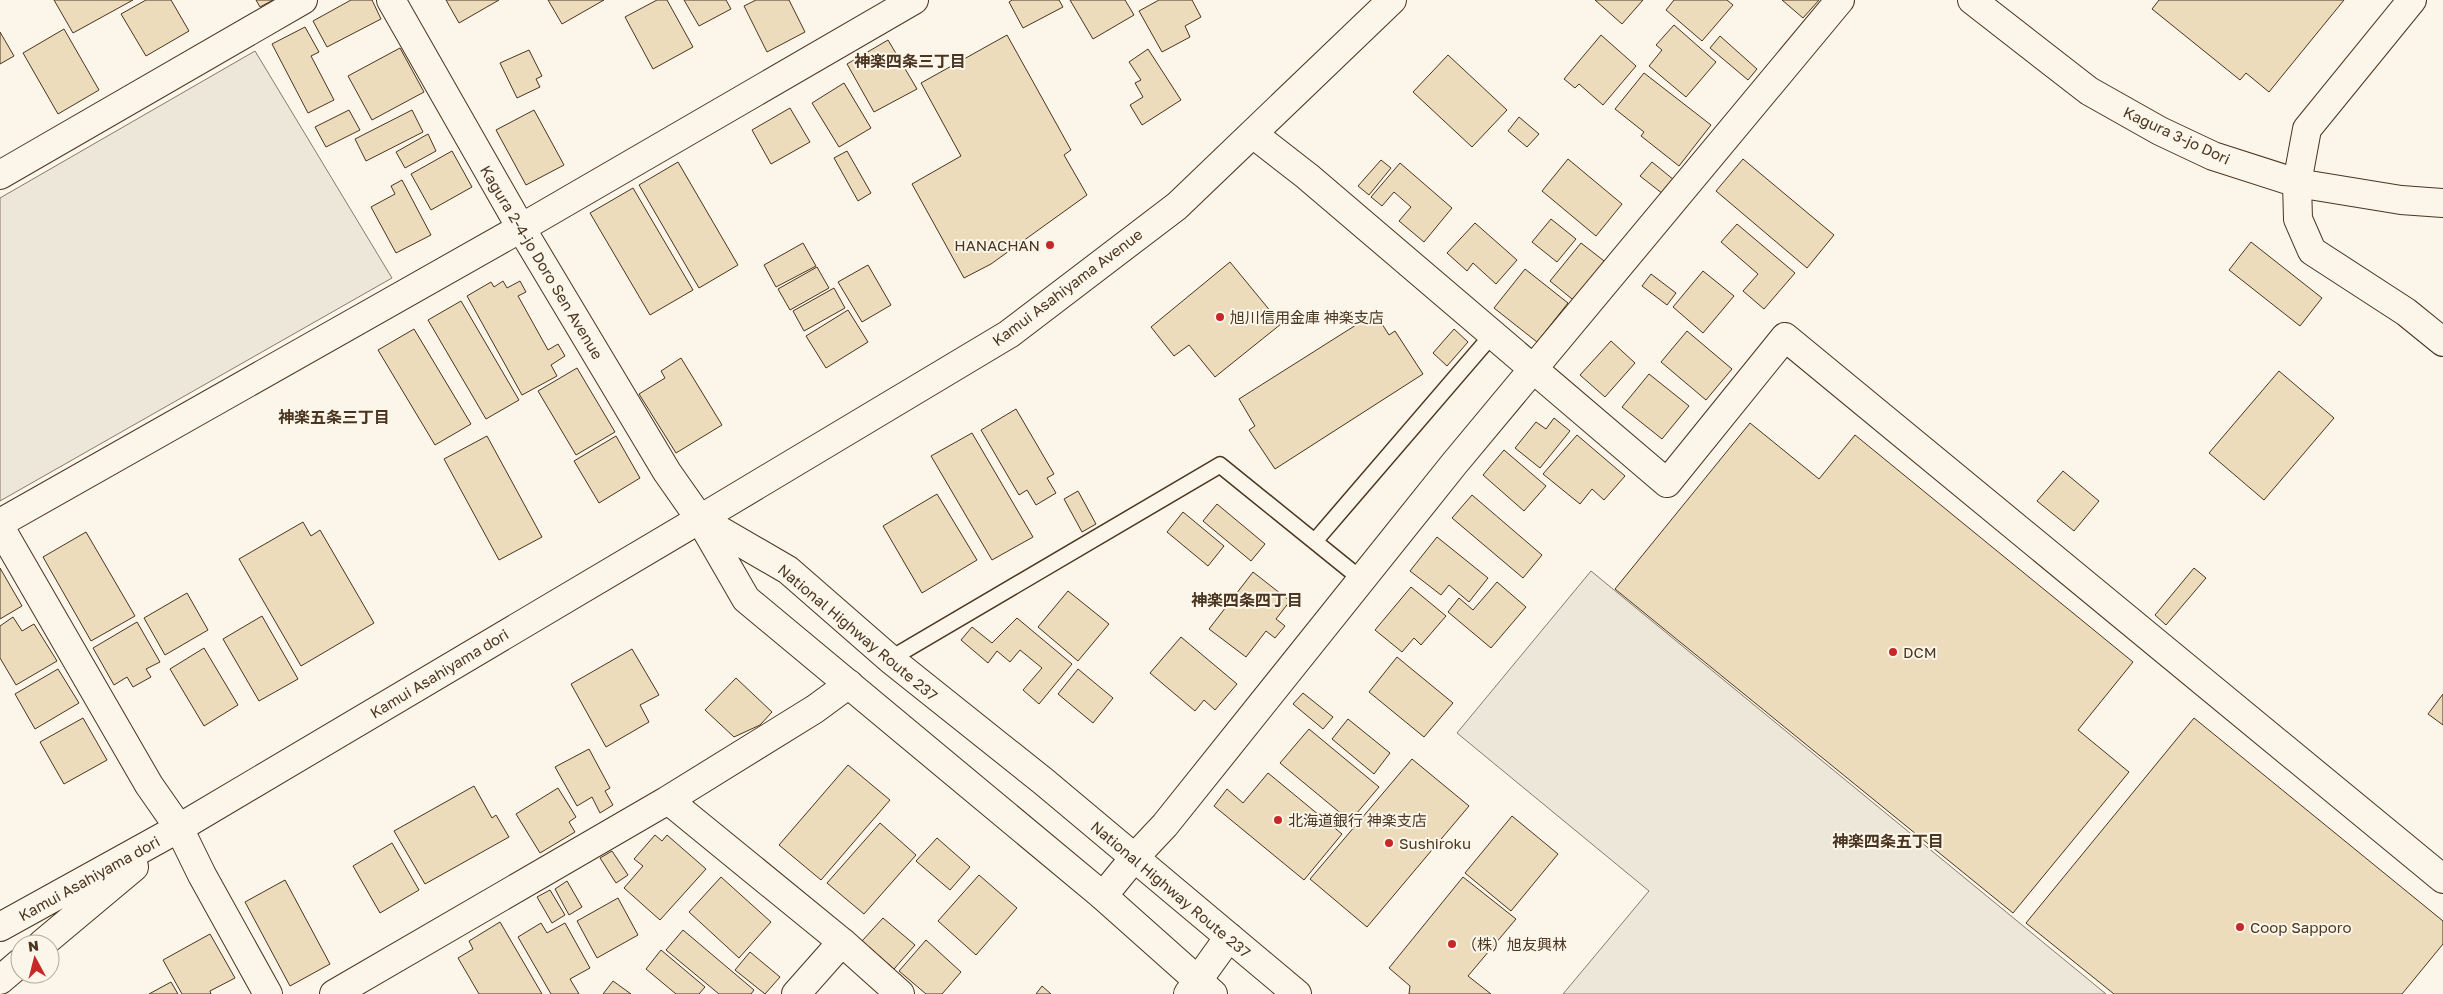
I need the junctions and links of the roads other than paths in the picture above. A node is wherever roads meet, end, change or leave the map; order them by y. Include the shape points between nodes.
1 (303, 0) edge
2 (391, 0) edge
3 (914, 0) edge
4 (1392, 0) edge
5 (1840, 0) edge
6 (1972, 0) edge
7 (2412, 0) edge
8 (1254, 134) junction
9 (0, 174) edge
10 (2297, 182) junction
11 (2443, 203) edge
12 (521, 228) junction
13 (1492, 335) junction
14 (2443, 342) edge
15 (1533, 370) junction
16 (700, 519) junction
17 (0, 523) edge
18 (0, 527) edge
19 (1315, 542) junction
20 (1361, 579) junction
21 (890, 659) junction
22 (849, 684) junction
23 (668, 800) junction
24 (179, 828) junction
25 (1134, 858) junction
26 (2443, 879) edge
27 (1103, 896) junction
28 (0, 927) edge
29 (54, 934) edge
30 (1229, 937) junction
31 (842, 942) junction
32 (10, 972) edge
33 (0, 980) edge
34 (1200, 990) edge
35 (268, 994) edge
36 (334, 994) edge
37 (796, 994) edge
38 (900, 994) edge
39 (1297, 994) edge

1 - 9 main road
2 - 12 main road, Kagura 2-4-jo Doro Sen Avenue
3 - 12 main road
4 - 8 main road, Kamui Asahiyama Avenue
5 - 15 main road
6 - 10 main road, Kagura 3-jo Dori via 2089,91 2213,156
7 - 10 main road via 2307,129
8 - 13 main road
8 - 16 main road, Kamui Asahiyama Avenue via 1177,206 1009,334
10 - 11 main road, Kagura 3-jo Dori via 2401,200
10 - 14 main road via 2298,220 2312,251 2406,312
12 - 16 main road, Kagura 2-4-jo Doro Sen Avenue via 667,472
12 - 17 main road
13 - 15 main road
13 - 19 lane
15 - 20 main road
15 - 26 main road via 1667,483 1785,337
16 - 21 main road, National Highway Route 237 via 788,570
16 - 22 main road via 746,599
16 - 24 main road, Kamui Asahiyama dori
18 - 24 main road via 149,785
19 - 20 lane
19 - 21 lane via 1220,465
20 - 25 main road via 1165,826
21 - 25 main road, National Highway Route 237
22 - 23 main road via 815,709
22 - 27 main road
23 - 31 main road
23 - 36 main road
24 - 28 main road, Kamui Asahiyama dori
24 - 29 main road, Kamui Asahiyama dori
24 - 35 main road
25 - 27 main road
25 - 30 main road, National Highway Route 237
27 - 34 main road
30 - 34 main road
30 - 39 main road, National Highway Route 237
31 - 37 main road
31 - 38 main road
32 - 33 main road

